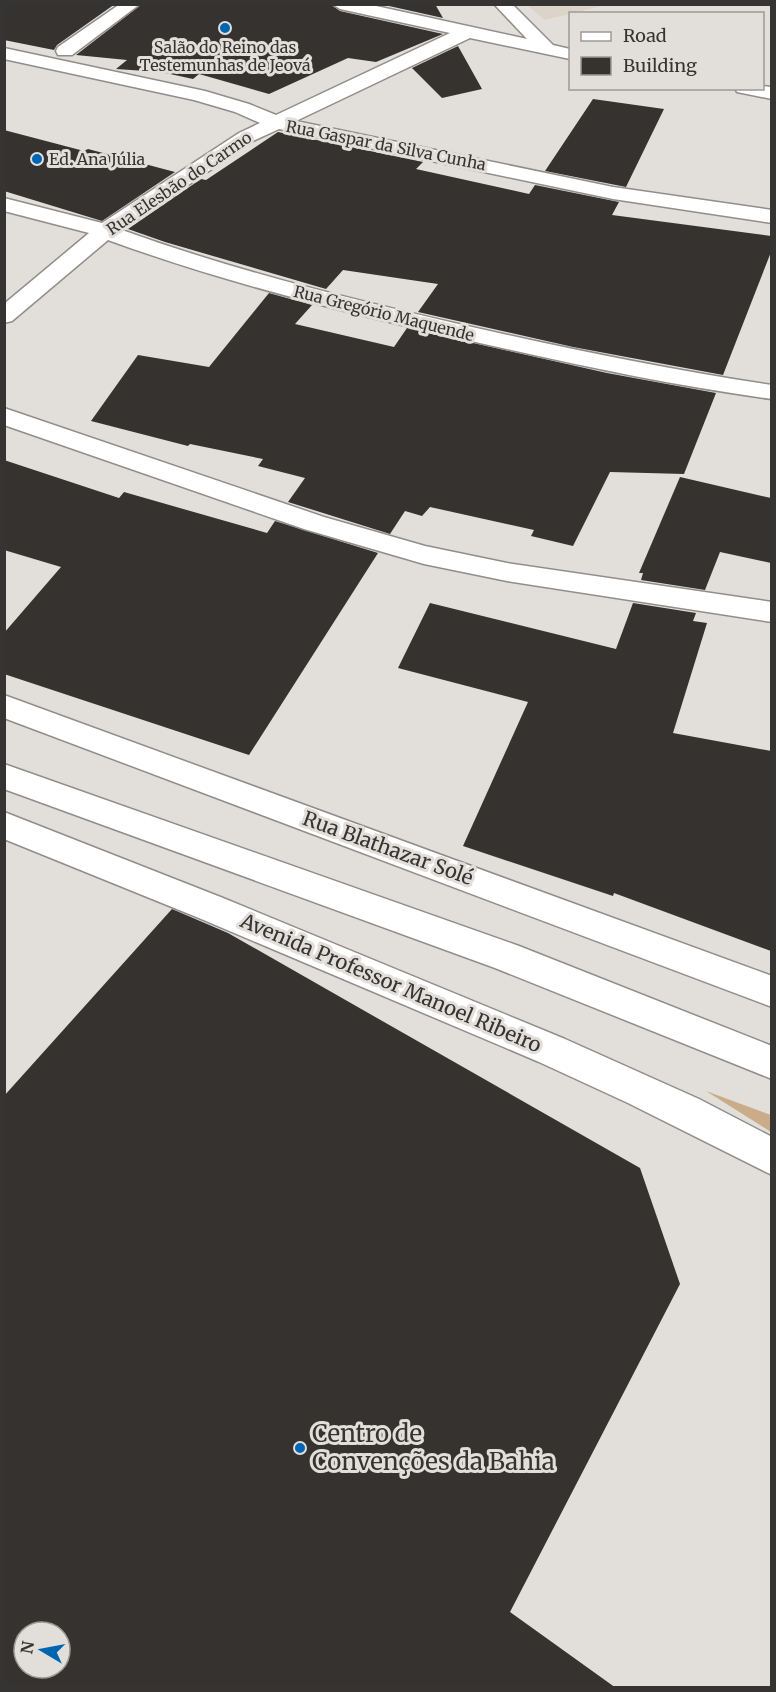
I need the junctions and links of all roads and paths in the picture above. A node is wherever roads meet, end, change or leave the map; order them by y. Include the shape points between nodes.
1 (132, 4) edge
2 (340, 4) edge
3 (502, 4) edge
4 (469, 31) junction
5 (546, 48) junction
6 (65, 51) dead end
7 (4, 53) edge
8 (569, 54) edge
9 (755, 90) edge
10 (771, 93) edge
11 (274, 122) junction
12 (4, 204) edge
13 (771, 217) edge
14 (105, 231) junction
15 (4, 316) edge
16 (771, 392) edge
17 (4, 416) edge
18 (771, 612) edge
19 (4, 706) edge
20 (4, 776) edge
21 (4, 825) edge
22 (771, 992) edge
23 (771, 1063) edge
24 (771, 1157) edge

1 - 6 street
2 - 4 street
3 - 5 street
4 - 5 street
4 - 11 street, Rua Elesbão do Carmo
5 - 8 street
7 - 11 street, Rua Gaspar da Silva Cunha via 198,95
9 - 10 street
11 - 13 street, Rua Gaspar da Silva Cunha via 613,193
11 - 14 street, Rua Elesbão do Carmo via 209,160
12 - 14 street, Rua Gregório Maquende
14 - 15 street, Rua Elesbão do Carmo
14 - 16 street, Rua Gregório Maquende via 170,255 333,302 598,363
17 - 18 street via 314,523 424,555 507,572
19 - 22 street, Rua Blathazar Solé
20 - 23 street via 507,957
21 - 24 street, Avenida Professor Manoel Ribeiro via 143,878 580,1062

